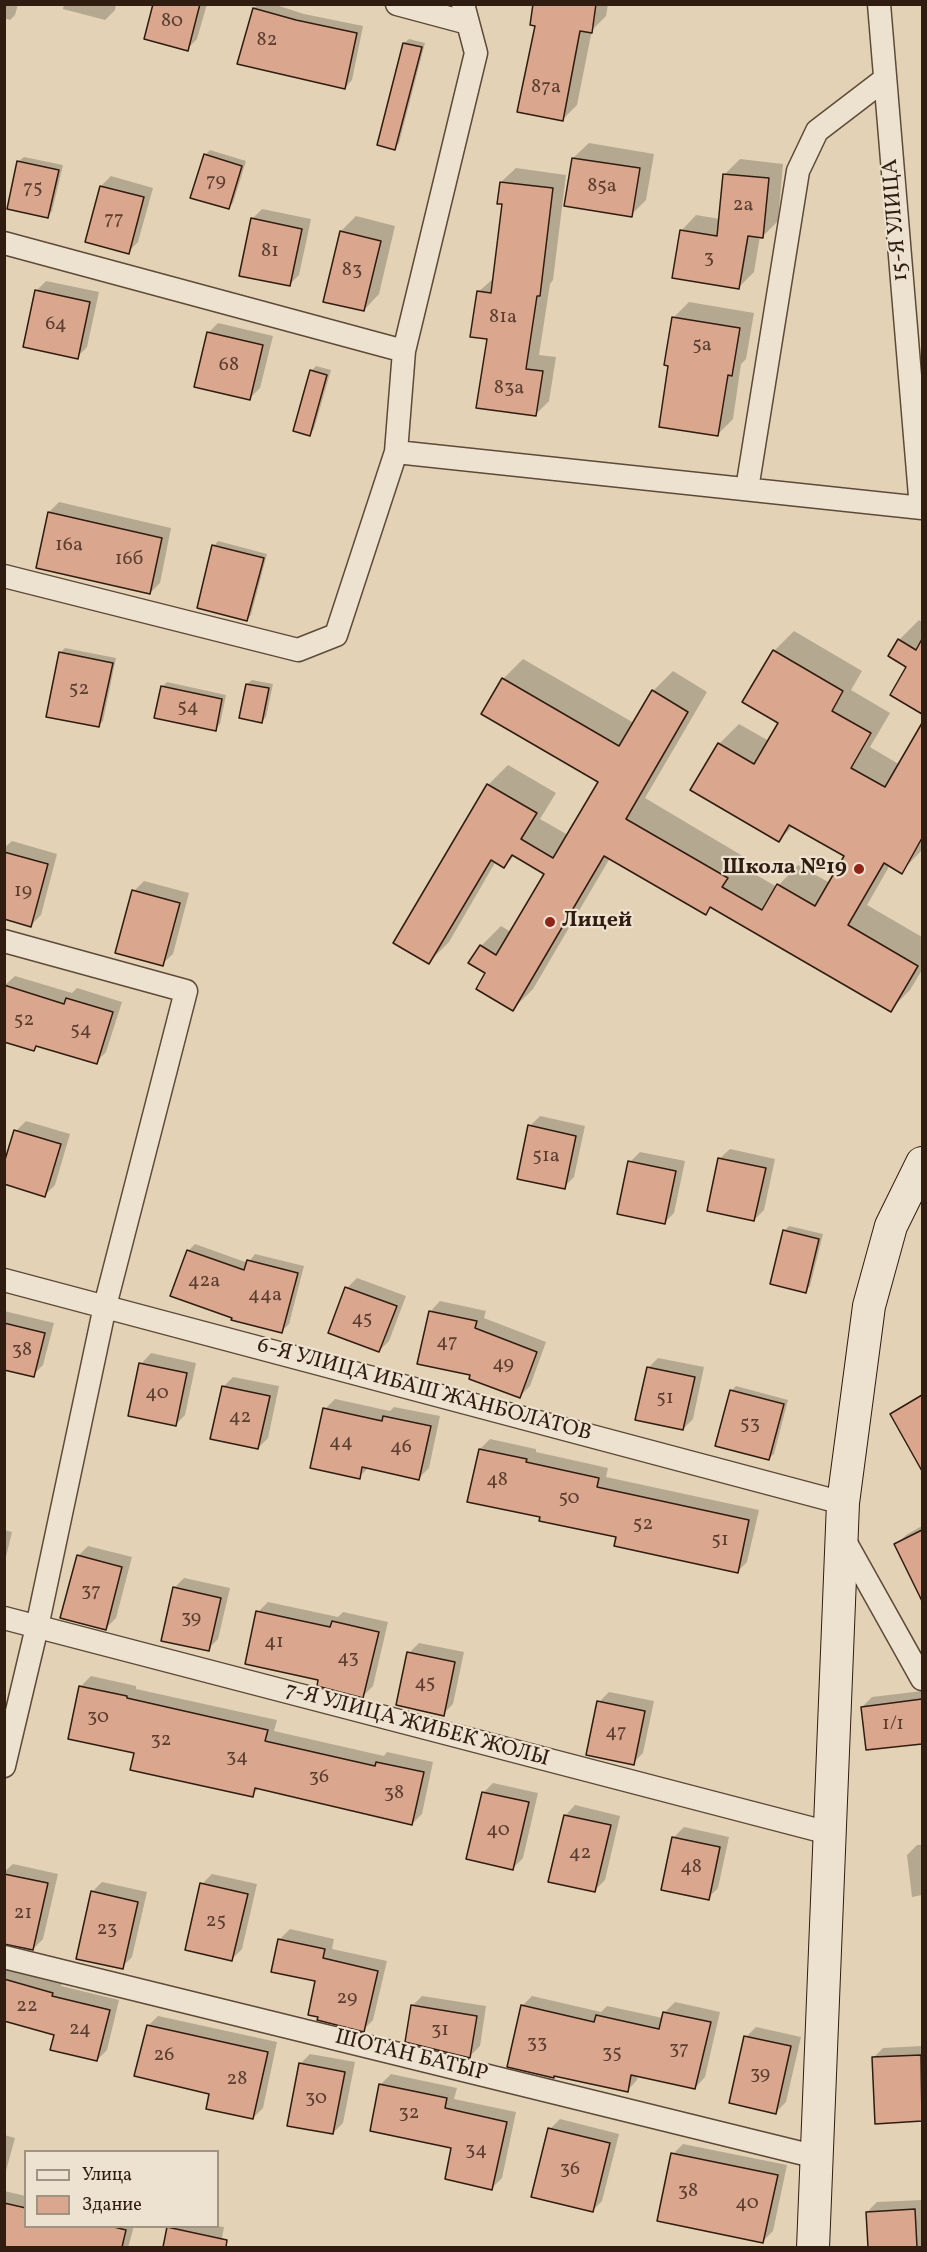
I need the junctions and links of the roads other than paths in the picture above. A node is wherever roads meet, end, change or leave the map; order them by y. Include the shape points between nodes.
1 (397, 4) edge
2 (879, 4) edge
3 (466, 14) edge
4 (885, 79) junction
5 (4, 243) edge
6 (404, 351) junction
7 (396, 452) junction
8 (747, 489) junction
9 (922, 508) edge
10 (4, 576) edge
11 (4, 941) edge
12 (922, 1163) edge
13 (4, 1280) edge
14 (105, 1306) junction
15 (842, 1518) junction
16 (4, 1618) edge
17 (37, 1627) junction
18 (922, 1679) edge
19 (4, 1766) edge
20 (829, 1833) junction
21 (4, 1957) edge
22 (817, 2157) junction
23 (813, 2247) edge

1 - 3 street
2 - 4 street, 15-Я УЛИЦА
3 - 6 street via 476,53
4 - 8 street via 818,131 798,171
4 - 9 street, 15-Я УЛИЦА
5 - 6 street
6 - 7 street
7 - 8 street
7 - 10 street via 336,635 298,650
8 - 9 street
11 - 14 street via 186,991
12 - 15 street via 891,1226 869,1306
13 - 14 street, 6-Я УЛИЦА ИБАШ ЖАНБОЛАТОВ
14 - 15 street, 6-Я УЛИЦА ИБАШ ЖАНБОЛАТОВ
14 - 17 street
15 - 18 street
15 - 20 street
16 - 17 street, 7-Я УЛИЦА ЖИБЕК ЖОЛЫ
17 - 19 street
17 - 20 street, 7-Я УЛИЦА ЖИБЕК ЖОЛЫ
20 - 22 street
21 - 22 street, ШОТАН БАТЫР
22 - 23 street

